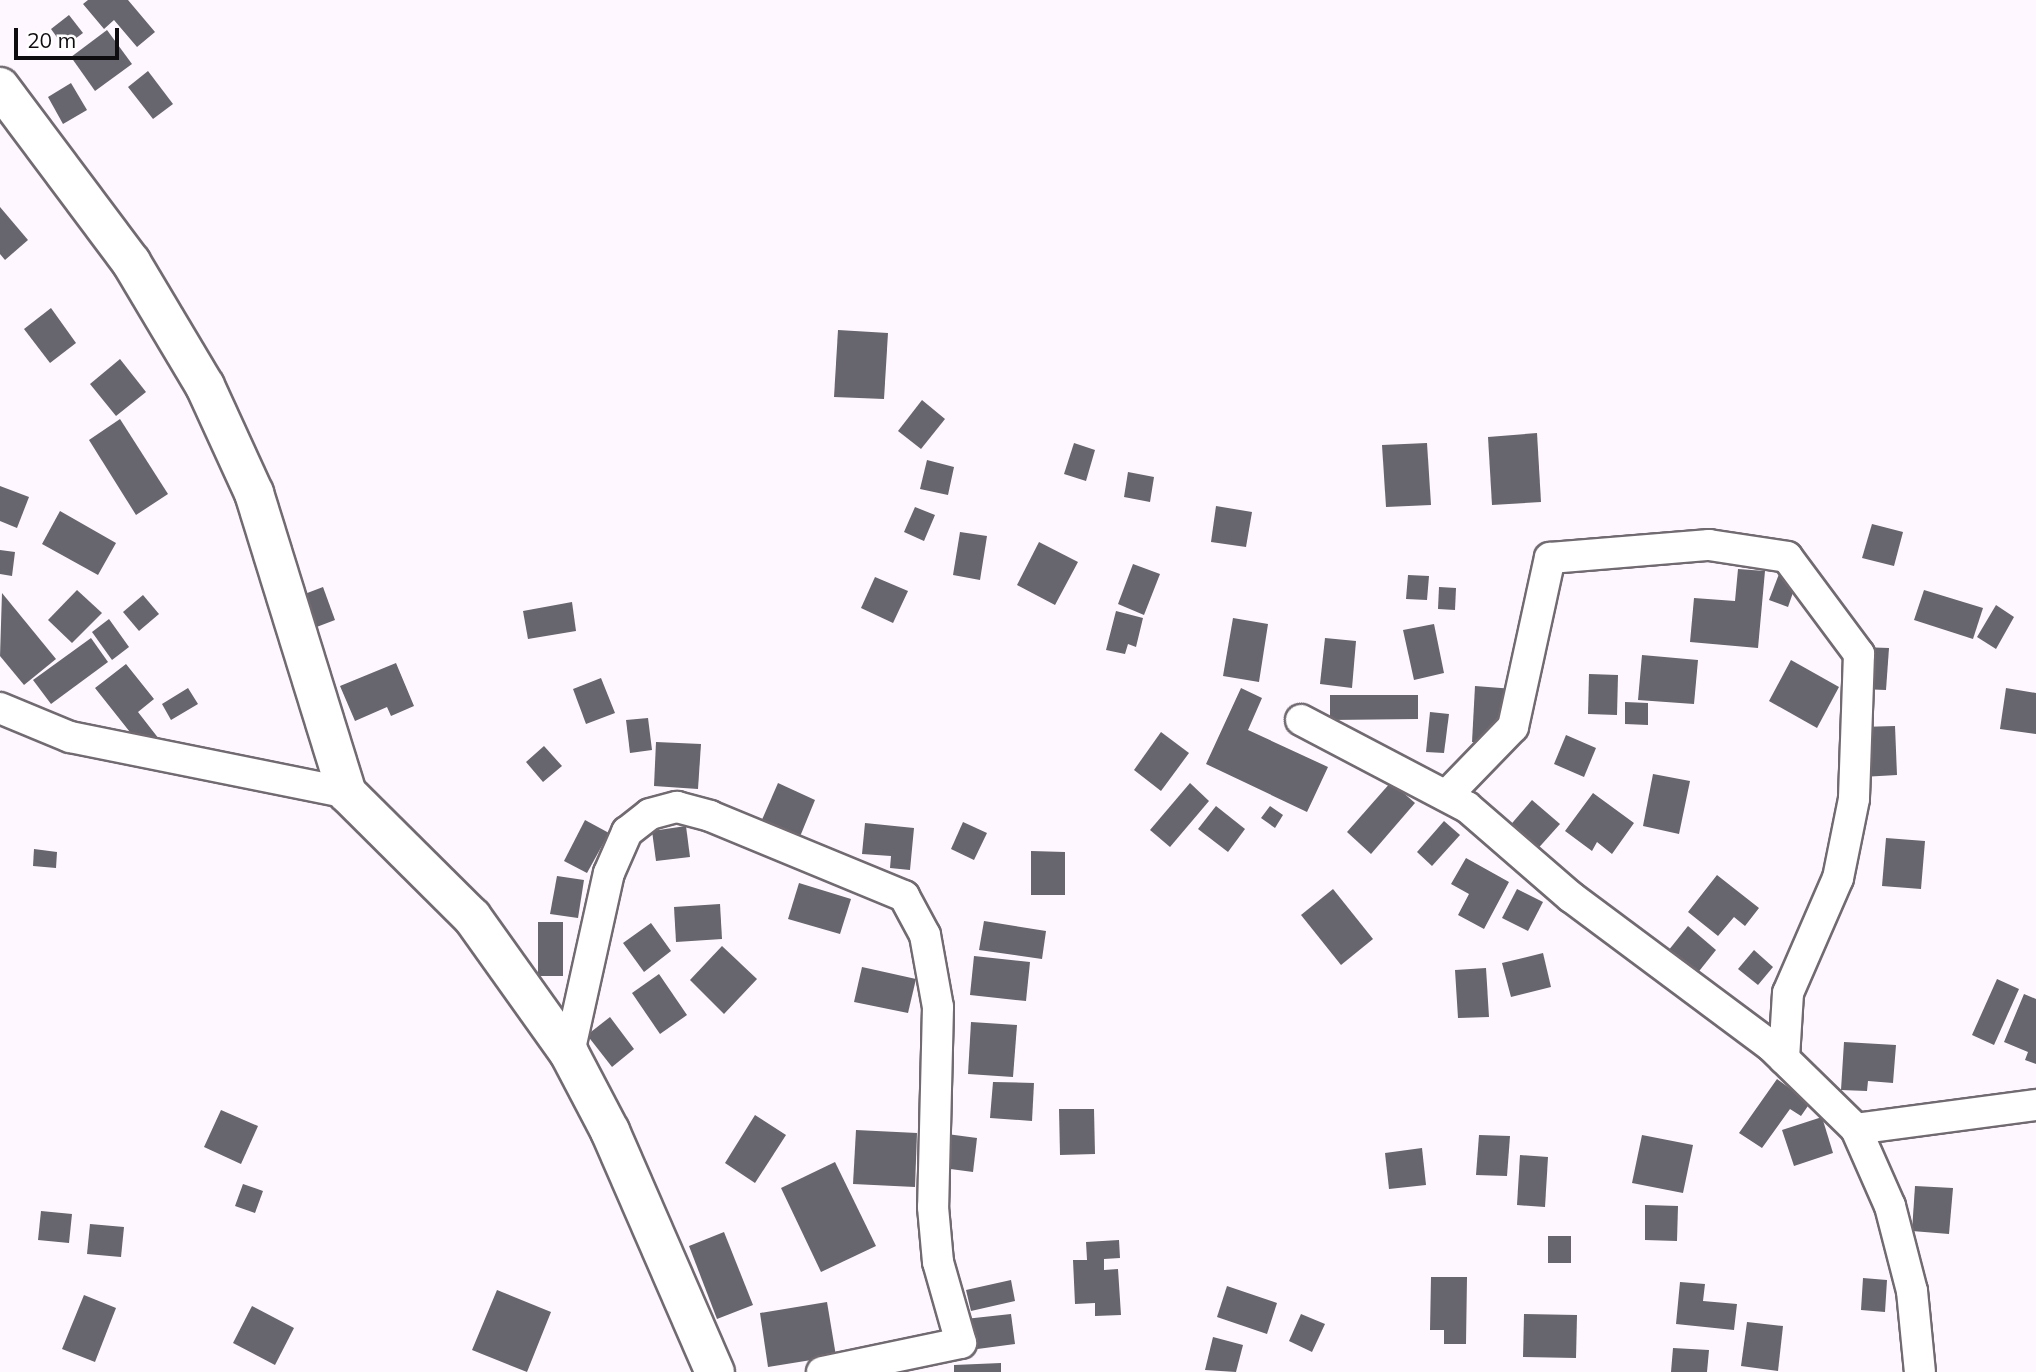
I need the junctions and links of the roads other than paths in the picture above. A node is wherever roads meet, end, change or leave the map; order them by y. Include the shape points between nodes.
1 (0, 86) edge
2 (0, 709) edge
3 (1301, 720) dead end
4 (348, 793) junction
5 (1447, 795) junction
6 (569, 1053) junction
7 (1784, 1059) junction
8 (2036, 1105) edge
9 (1856, 1129) junction
10 (715, 1372) edge
11 (822, 1372) edge
12 (1920, 1372) edge

1 - 4 street via 131,262 205,386 254,493
2 - 4 street via 70,737
3 - 5 street
4 - 6 street via 472,917
5 - 7 street
5 - 7 street via 1513,727 1550,558 1709,545 1787,557 1859,654 1854,799 1838,878 1788,993
6 - 10 street via 616,1143
6 - 11 street via 609,873 627,832 650,814 677,807 710,816 904,896 925,935 938,1007 933,1207 938,1262 961,1343
7 - 9 street
8 - 9 street
9 - 12 street via 1890,1206 1912,1291

